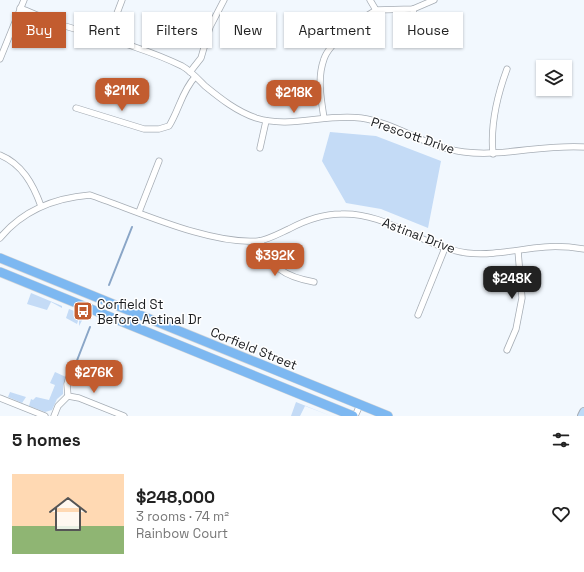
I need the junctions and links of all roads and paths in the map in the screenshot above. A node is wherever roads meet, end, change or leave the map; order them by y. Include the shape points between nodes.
1 (24, 0) edge
2 (122, 0) edge
3 (224, 0) edge
4 (370, 0) edge
5 (434, 0) edge
6 (20, 8) junction
7 (413, 9) junction
8 (376, 10) junction
9 (117, 12) edge
10 (414, 12) edge
11 (74, 28) edge
12 (134, 47) edge
13 (0, 59) edge
14 (508, 69) dead end
15 (190, 72) junction
16 (195, 77) junction
17 (76, 108) dead end
18 (324, 118) junction
19 (266, 121) junction
20 (260, 148) dead end
21 (584, 148) edge
22 (493, 154) junction
23 (0, 155) edge
24 (159, 161) dead end
25 (41, 206) junction
26 (139, 212) junction
27 (0, 238) edge
28 (260, 241) junction
29 (445, 248) junction
30 (584, 249) edge
31 (518, 251) junction
32 (0, 258) edge
33 (0, 272) edge
34 (314, 282) dead end
35 (418, 315) dead end
36 (507, 350) dead end
37 (71, 370) dead end
38 (68, 396) junction
39 (0, 398) edge
40 (360, 404) junction
41 (584, 412) edge
42 (45, 416) edge
43 (54, 416) edge
44 (124, 416) edge
45 (354, 416) edge
46 (388, 416) edge
47 (582, 416) edge

1 - 6 street
2 - 9 street
3 - 15 street via 215,13 201,58
4 - 8 street
5 - 7 street
6 - 11 street, Prescott Drive
6 - 13 street
7 - 8 street
7 - 10 street
8 - 18 street via 335,44 324,58 320,89
12 - 15 street, Prescott Drive
14 - 22 street via 495,109
15 - 16 street, Prescott Drive
16 - 17 street via 186,88 169,126 159,129 144,129
16 - 19 street, Prescott Drive via 234,108
18 - 19 street, Prescott Drive via 294,122
18 - 22 street, Prescott Drive via 338,116 380,122 439,146 462,152
19 - 20 street
21 - 22 street, Prescott Drive via 537,148
23 - 25 street via 18,165 27,176
24 - 26 street
25 - 26 street, Astinal Drive via 74,196 90,195
25 - 27 street, Astinal Drive via 25,214
26 - 28 street, Astinal Drive via 187,230 236,241
28 - 29 street, Astinal Drive via 298,224 340,214 379,219
28 - 34 street via 270,261 282,272 294,278
29 - 31 street, Astinal Drive via 466,253 488,254
29 - 35 street
30 - 31 street, Astinal Drive via 545,247
31 - 36 street via 522,298 516,329
32 - 40 main road, Corfield Street
33 - 45 main road, Corfield Street
37 - 38 street via 66,388
38 - 43 street via 58,406
38 - 44 street
39 - 42 street
40 - 45 street
40 - 46 main road, Corfield Street
41 - 47 main road

